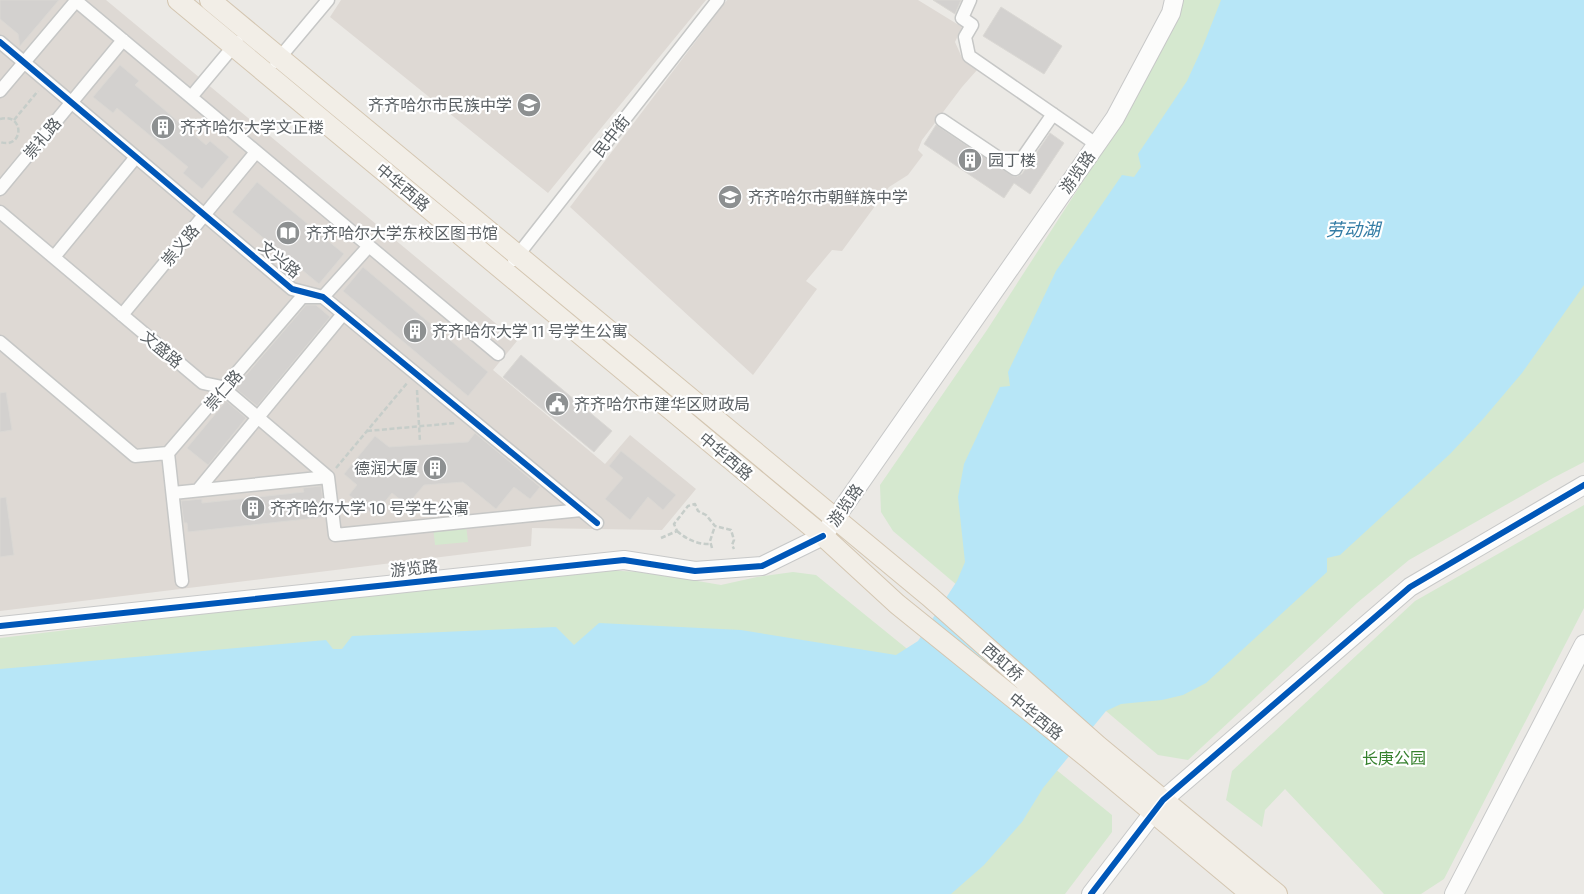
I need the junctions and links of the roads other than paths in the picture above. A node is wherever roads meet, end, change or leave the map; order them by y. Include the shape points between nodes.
1 (75, 0) edge
2 (178, 0) edge
3 (210, 0) edge
4 (328, 0) edge
5 (718, 0) edge
6 (970, 0) edge
7 (1174, 0) edge
8 (247, 30) junction
9 (123, 40) junction
10 (0, 42) edge
11 (234, 46) junction
12 (280, 58) junction
13 (24, 62) junction
14 (266, 74) junction
15 (0, 91) edge
16 (191, 97) junction
17 (72, 103) junction
18 (1053, 114) junction
19 (942, 120) dead end
20 (1096, 144) junction
21 (256, 152) junction
22 (136, 157) junction
23 (0, 189) edge
24 (0, 212) edge
25 (204, 215) junction
26 (369, 246) junction
27 (518, 256) junction
28 (54, 257) junction
29 (505, 272) junction
30 (323, 298) junction
31 (343, 314) junction
32 (122, 315) junction
33 (0, 342) edge
34 (498, 354) dead end
35 (224, 388) junction
36 (258, 417) junction
37 (168, 453) junction
38 (328, 477) junction
39 (1584, 485) edge
40 (198, 490) junction
41 (172, 493) junction
42 (581, 510) junction
43 (835, 519) junction
44 (597, 522) dead end
45 (823, 536) junction
46 (182, 581) dead end
47 (930, 597) joint
48 (0, 626) edge
49 (1584, 644) edge
50 (1093, 752) junction
51 (1158, 806) junction
52 (1091, 894) edge
53 (1251, 894) edge
54 (1277, 894) edge
55 (1454, 894) edge

1 - 9 street
1 - 13 street
2 - 11 main road, 中华西路
3 - 8 main road, 中华西路
4 - 12 street
5 - 27 street, 民中街
6 - 18 street via 962,18 972,25 966,37 969,56
7 - 20 street, 游览路 via 1171,13 1120,109
8 - 11 street
8 - 12 main road, 中华西路
9 - 16 street
9 - 17 street, 崇礼路
10 - 13 street, 文兴路
11 - 14 main road, 中华西路
11 - 16 street
12 - 14 street
12 - 27 main road, 中华西路
13 - 15 street
13 - 17 street, 文兴路
14 - 29 main road, 中华西路
16 - 21 street
17 - 22 street, 文兴路
17 - 23 street, 崇礼路
18 - 19 street via 1015,169
18 - 20 street
20 - 43 street, 游览路
21 - 25 street, 崇义路
21 - 26 street
22 - 25 street, 文兴路
22 - 28 street
24 - 28 street, 文盛路
25 - 30 street, 文兴路 via 292,288
25 - 32 street, 崇义路
26 - 30 street
26 - 34 street
27 - 29 street, 民中街
27 - 43 main road, 中华西路
28 - 32 street, 文盛路
29 - 45 main road, 中华西路
30 - 31 street, 文兴路
30 - 35 street, 崇仁路 via 302,297
31 - 36 street
31 - 42 street, 文兴路
32 - 35 street, 文盛路 via 203,383
33 - 37 street via 135,456
35 - 36 street, 文盛路
35 - 37 street, 崇仁路
36 - 38 street, 文盛路
36 - 40 street
37 - 41 street
38 - 40 street
38 - 42 street via 335,536
39 - 51 street via 1410,587
40 - 41 street
41 - 46 street
42 - 44 street, 文兴路
43 - 45 street, 游览路
43 - 47 main road, 中华西路
45 - 48 street, 游览路 via 762,566 695,571 624,560
45 - 50 main road, 中华西路 via 897,604
47 - 50 main road, 西虹桥
49 - 55 street
50 - 51 main road, 中华西路
51 - 52 street
51 - 53 main road, 中华西路
51 - 54 main road, 中华西路

